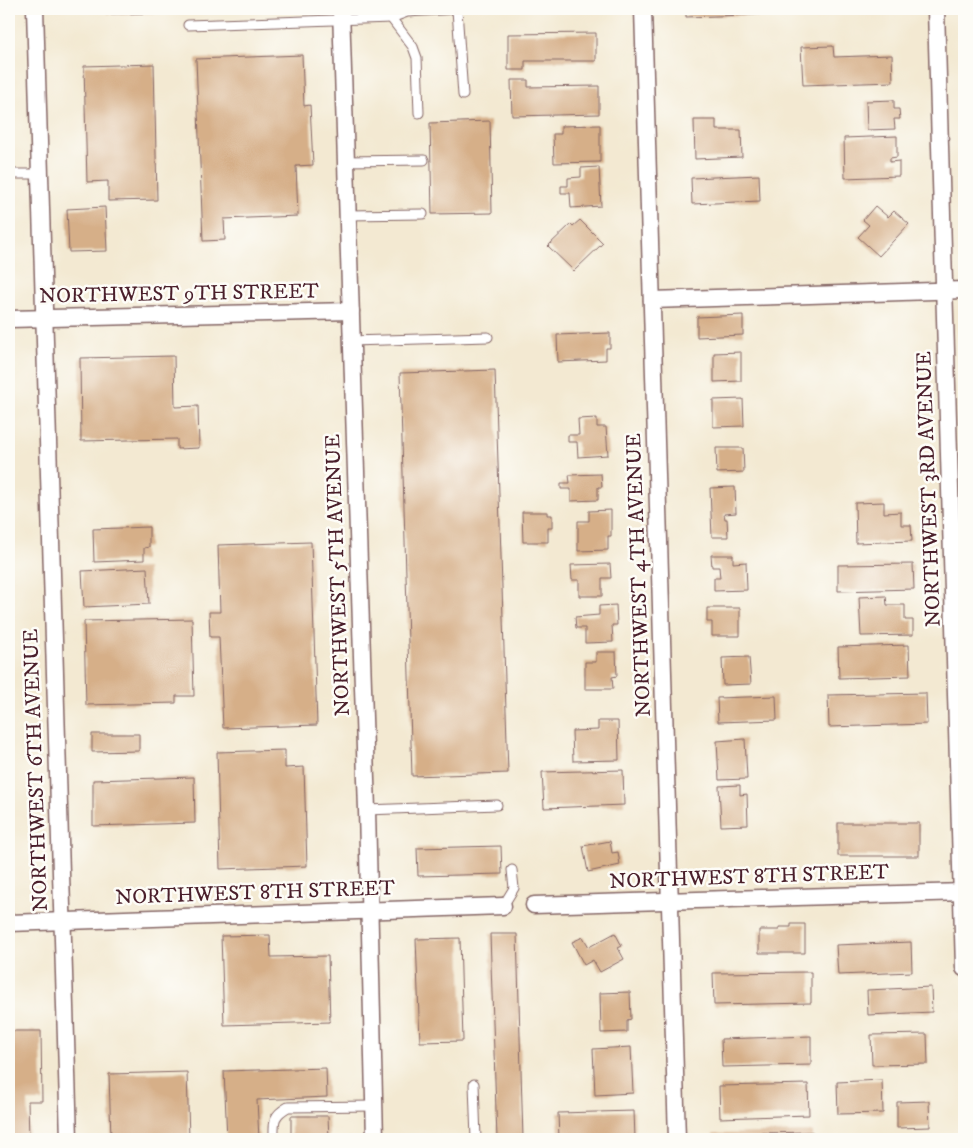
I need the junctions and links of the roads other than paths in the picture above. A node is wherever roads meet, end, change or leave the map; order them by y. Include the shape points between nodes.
1 (36, 9) edge
2 (458, 9) edge
3 (643, 9) edge
4 (936, 9) edge
5 (341, 15) edge
6 (391, 18) junction
7 (188, 25) dead end
8 (463, 94) dead end
9 (419, 113) dead end
10 (424, 160) dead end
11 (345, 161) junction
12 (9, 174) edge
13 (40, 174) junction
14 (423, 214) dead end
15 (347, 215) junction
16 (944, 290) junction
17 (964, 290) edge
18 (652, 300) junction
19 (351, 311) junction
20 (44, 318) junction
21 (9, 319) edge
22 (488, 337) dead end
23 (351, 340) junction
24 (497, 805) dead end
25 (367, 810) junction
26 (512, 870) dead end
27 (963, 892) edge
28 (670, 900) junction
29 (534, 905) dead end
30 (504, 906) joint
31 (370, 911) junction
32 (62, 921) junction
33 (9, 923) edge
34 (964, 968) edge
35 (474, 1084) dead end
36 (374, 1106) junction
37 (68, 1139) edge
38 (274, 1139) edge
39 (375, 1139) edge
40 (476, 1139) edge
41 (677, 1139) edge

1 - 13 street, NORTHWEST 6TH AVENUE
2 - 6 lane via 407,12
2 - 8 lane
3 - 18 street, NORTHWEST 4TH AVENUE
4 - 16 street, NORTHWEST 3RD AVENUE
5 - 6 lane
5 - 7 lane
5 - 11 street, NORTHWEST 5TH AVENUE
6 - 9 lane via 413,47 417,58
10 - 11 lane
11 - 15 street, NORTHWEST 5TH AVENUE
12 - 13 lane
13 - 20 street, NORTHWEST 6TH AVENUE
14 - 15 lane
15 - 19 street, NORTHWEST 5TH AVENUE
16 - 17 street
16 - 18 street
16 - 27 street, NORTHWEST 3RD AVENUE
18 - 28 street, NORTHWEST 4TH AVENUE
19 - 20 street, NORTHWEST 9TH STREET
19 - 23 street, NORTHWEST 5TH AVENUE
20 - 21 street, NORTHWEST 9TH STREET
20 - 32 street, NORTHWEST 6TH AVENUE
22 - 23 lane
23 - 25 street, NORTHWEST 5TH AVENUE
24 - 25 lane
25 - 31 street, NORTHWEST 5TH AVENUE
26 - 30 lane via 514,888
27 - 28 street, NORTHWEST 8TH STREET
27 - 34 street, NORTHWEST 3RD AVENUE
28 - 29 street, NORTHWEST 8TH STREET
28 - 41 street, NORTHWEST 4TH AVENUE
30 - 31 street, NORTHWEST 8TH STREET
31 - 32 street, NORTHWEST 8TH STREET
31 - 36 street, NORTHWEST 5TH AVENUE
32 - 33 street, NORTHWEST 8TH STREET
32 - 37 street, NORTHWEST 6TH AVENUE
35 - 40 lane
36 - 38 lane via 288,1108 279,1112 274,1120
36 - 39 street, NORTHWEST 5TH AVENUE

